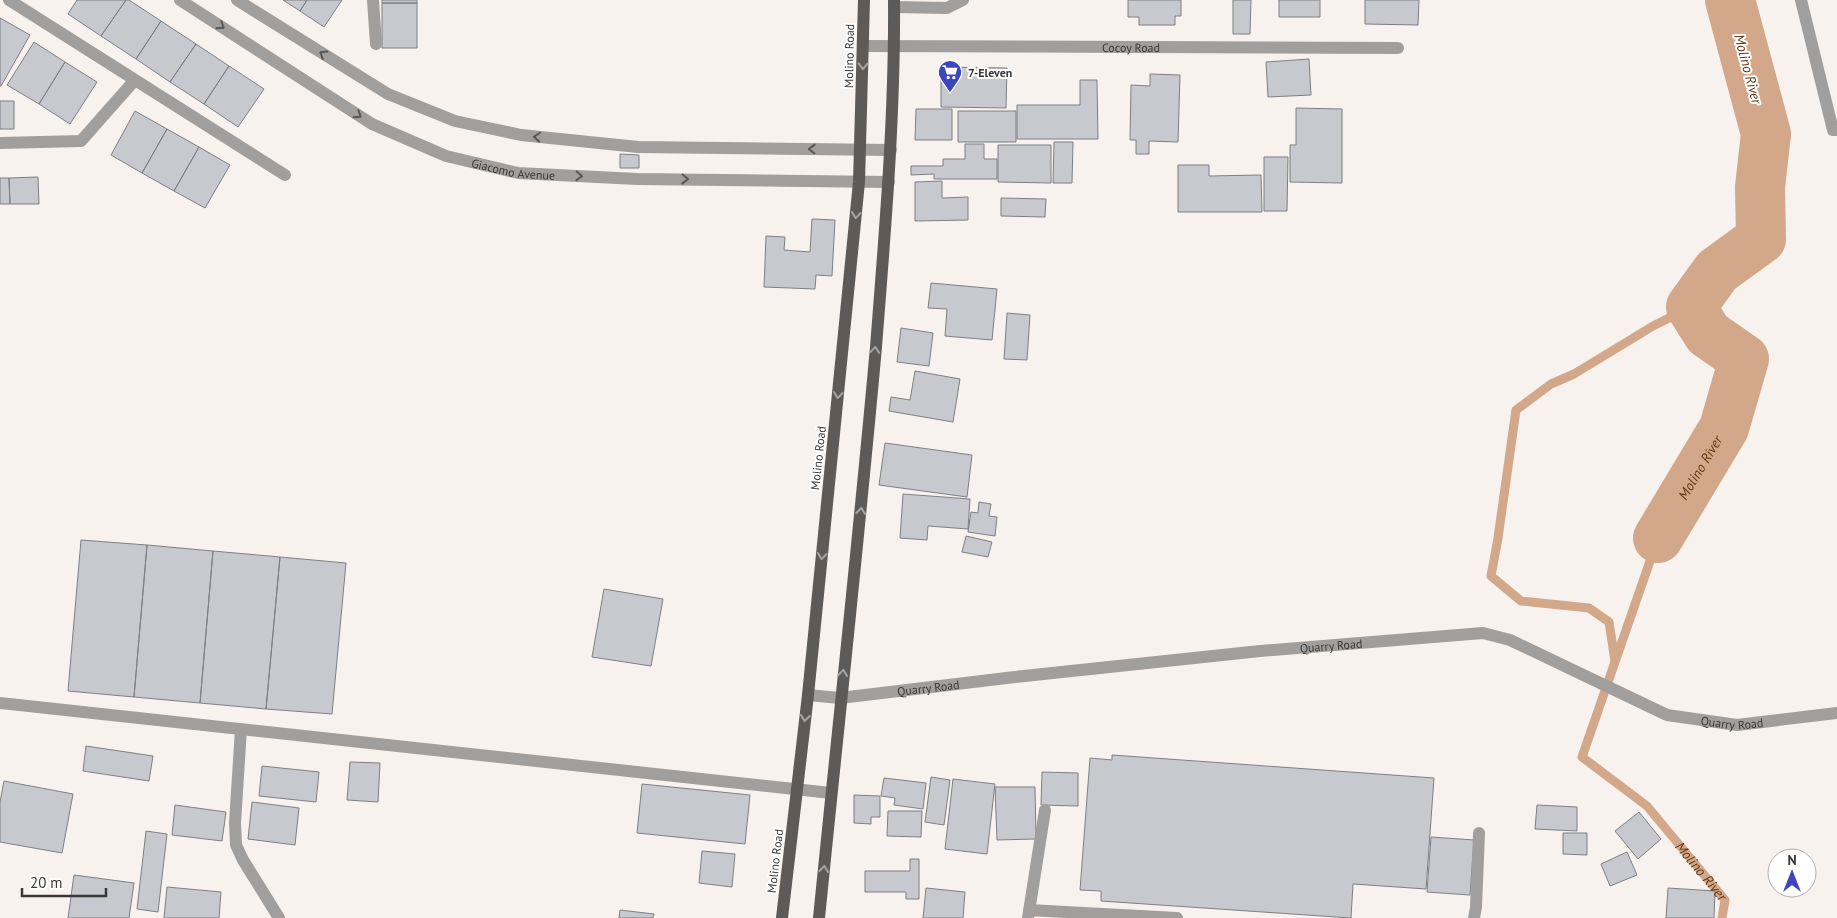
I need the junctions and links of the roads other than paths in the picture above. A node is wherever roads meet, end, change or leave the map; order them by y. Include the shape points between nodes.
1 (9, 0) edge
2 (180, 0) edge
3 (237, 0) edge
4 (373, 0) edge
5 (864, 0) edge
6 (963, 0) edge
7 (1801, 0) edge
8 (894, 3) edge
9 (376, 44) dead end
10 (863, 46) junction
11 (894, 46) junction
12 (1398, 48) dead end
13 (134, 81) junction
14 (1837, 130) edge
15 (0, 143) edge
16 (861, 149) junction
17 (891, 150) junction
18 (286, 175) dead end
19 (859, 182) junction
20 (890, 182) junction
21 (808, 695) junction
22 (840, 698) junction
23 (0, 703) edge
24 (1837, 712) edge
25 (241, 729) junction
26 (798, 789) junction
27 (831, 793) junction
28 (1045, 810) dead end
29 (1479, 833) dead end
30 (1029, 914) edge
31 (280, 918) edge
32 (782, 918) edge
33 (819, 918) edge
34 (1177, 918) edge
35 (1474, 918) edge

1 - 13 street
2 -> 19 street, Giacomo Avenue via 372,124 446,156 518,173 637,179
16 -> 3 street via 638,147 521,136 456,121 388,94
4 - 9 street
5 - 10 main road, Molino Road
6 - 8 street via 947,8
7 - 14 street via 1833,130
8 - 11 main road
10 - 11 street, Cocoy Road
10 -> 16 main road, Molino Road
11 - 12 street, Cocoy Road
11 - 17 main road
13 - 15 street via 81,141
13 - 18 street
16 - 17 street
16 - 19 main road, Molino Road
17 - 20 main road
19 - 20 street, Giacomo Avenue
19 -> 21 main road, Molino Road
22 -> 20 main road via 864,482
21 - 22 street, Quarry Road
21 -> 26 main road, Molino Road
22 - 24 street, Quarry Road via 1260,651 1484,633 1510,640 1668,715 1737,725
22 - 27 main road
23 - 25 street
25 - 26 street
25 - 31 street via 236,844 242,860
26 - 27 street
26 - 32 main road, Molino Road
33 -> 27 main road
28 - 30 street
29 - 35 street
30 - 34 street

